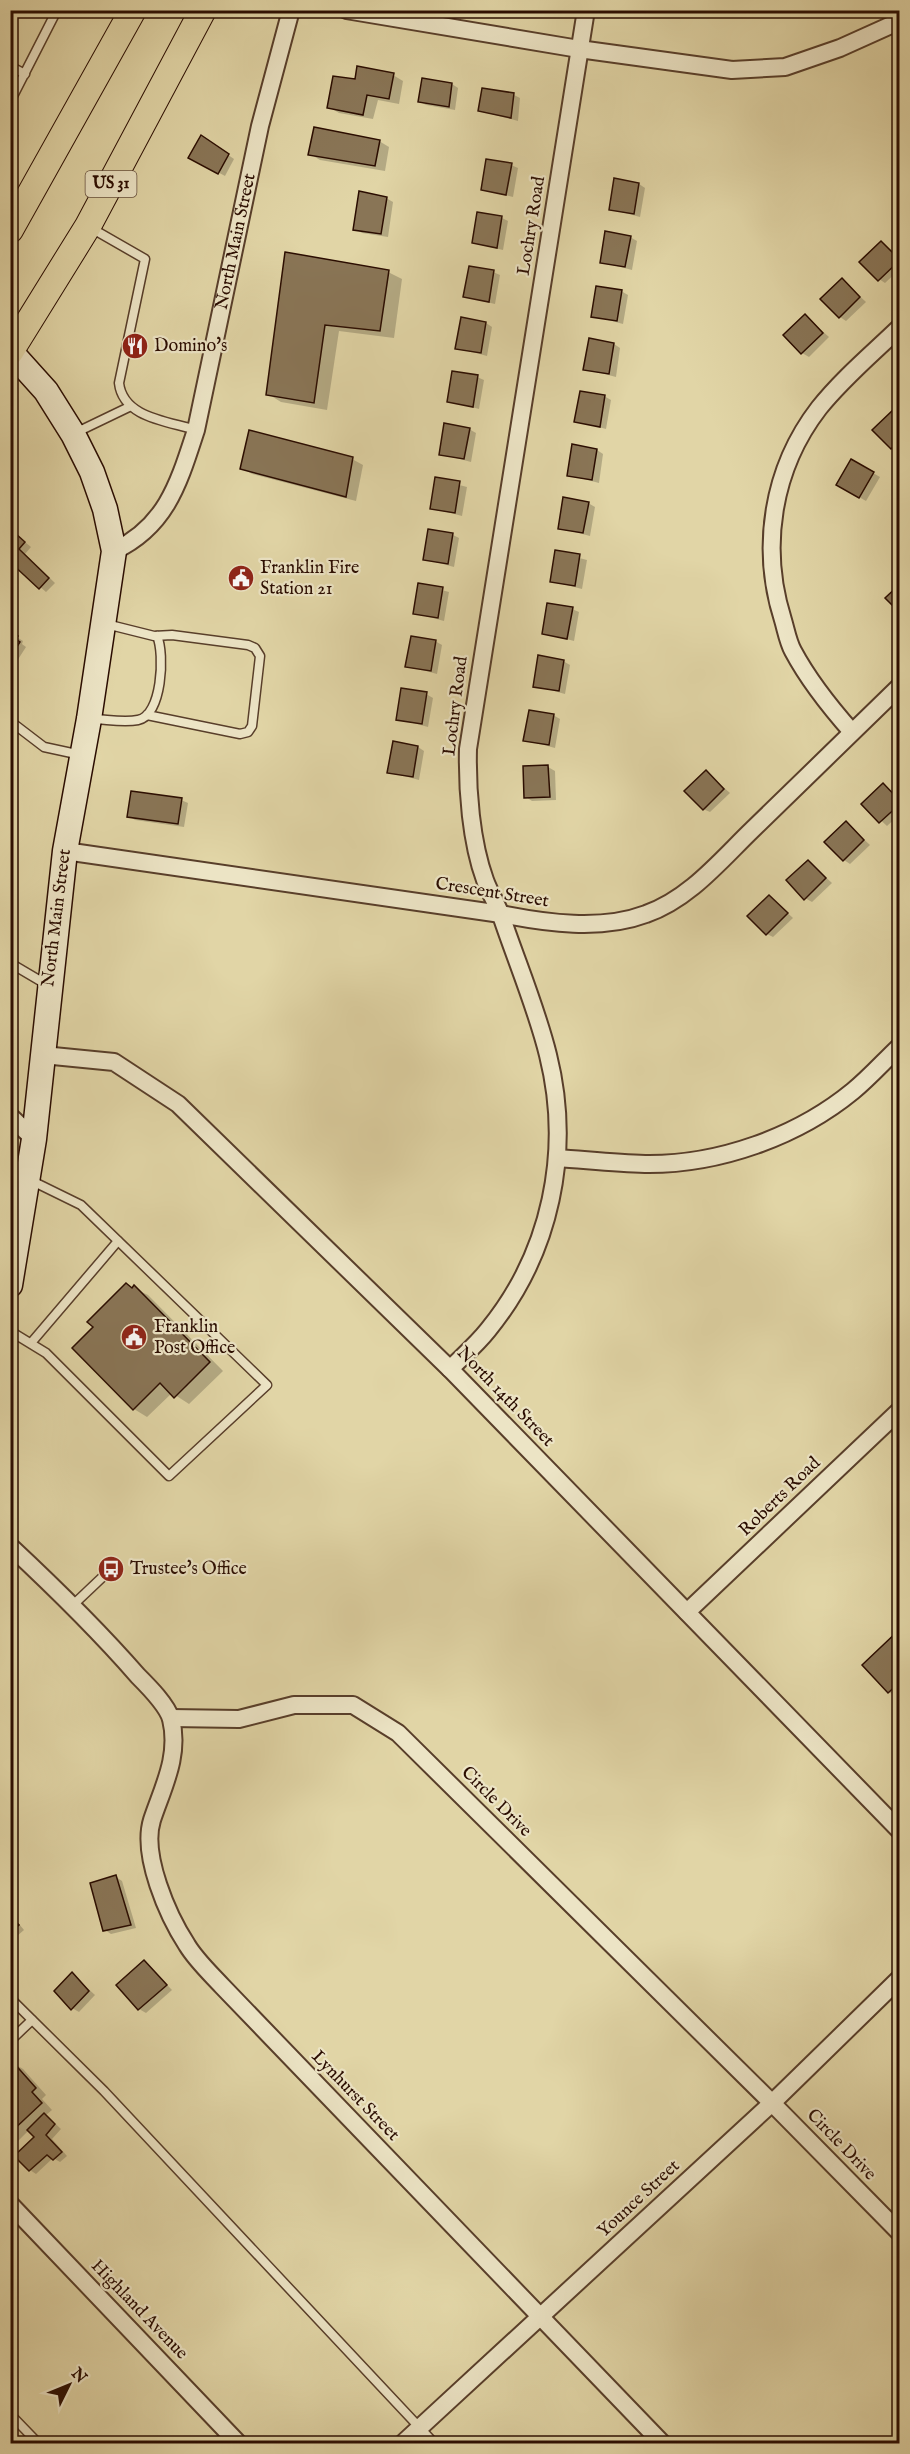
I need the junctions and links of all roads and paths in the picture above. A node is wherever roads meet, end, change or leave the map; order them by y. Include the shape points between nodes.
1 (57, 10) edge
2 (133, 10) edge
3 (202, 10) edge
4 (291, 10) edge
5 (346, 10) edge
6 (586, 10) edge
7 (900, 21) edge
8 (579, 49) junction
9 (10, 66) edge
10 (25, 74) junction
11 (10, 102) edge
12 (88, 226) junction
13 (10, 230) edge
14 (900, 327) edge
15 (11, 352) edge
16 (129, 407) junction
17 (196, 430) junction
18 (73, 434) junction
19 (114, 552) junction
20 (105, 624) junction
21 (157, 636) junction
22 (900, 686) edge
23 (147, 715) junction
24 (89, 719) junction
25 (10, 721) edge
26 (852, 732) junction
27 (81, 755) junction
28 (65, 851) junction
29 (501, 914) junction
30 (10, 963) edge
31 (49, 986) junction
32 (900, 1046) edge
33 (43, 1055) junction
34 (10, 1116) edge
35 (34, 1139) junction
36 (558, 1158) junction
37 (28, 1180) junction
38 (118, 1241) junction
39 (10, 1285) edge
40 (10, 1331) edge
41 (31, 1343) junction
42 (450, 1369) junction
43 (900, 1410) edge
44 (10, 1546) edge
45 (111, 1569) dead end
46 (73, 1605) junction
47 (687, 1612) junction
48 (171, 1718) junction
49 (900, 1831) edge
50 (900, 1978) edge
51 (10, 1998) edge
52 (32, 2020) junction
53 (10, 2041) edge
54 (772, 2103) junction
55 (10, 2204) edge
56 (900, 2233) edge
57 (541, 2316) junction
58 (10, 2414) edge
59 (419, 2427) junction
60 (39, 2444) edge
61 (239, 2444) edge
62 (402, 2444) edge
63 (435, 2444) edge
64 (663, 2444) edge

1 - 10 lane
2 - 13 main road
3 - 12 main road, US 31
4 - 17 street, North Main Street via 260,126
5 - 8 street
6 - 8 street, Lochry Road
7 - 8 street via 785,67 732,70
8 - 29 street, Lochry Road via 468,749 467,785 484,878
9 - 10 lane
10 - 11 lane
12 - 15 main road, US 31
12 - 16 lane via 145,259 119,383 120,395
14 - 26 street via 844,378 818,410 783,472 776,504 772,580 792,648 821,697
15 - 18 street, North Main Street via 46,391
16 - 17 lane
16 - 18 lane
17 - 19 street, North Main Street via 181,475 159,517 134,542
18 - 19 street, North Main Street via 93,472
19 - 20 street, North Main Street
20 - 21 lane
20 - 24 street, North Main Street
21 - 23 lane via 162,657 160,682
21 - 23 lane via 255,648 260,656 252,726 240,734
22 - 26 street, Crescent Street
23 - 24 lane via 139,720
24 - 27 street, North Main Street
25 - 27 lane via 44,747
26 - 29 street, Crescent Street via 702,878 665,906 609,922 545,923
27 - 28 street, North Main Street
28 - 29 street, Crescent Street
28 - 31 street, North Main Street
29 - 36 street, Lochry Road via 548,1054 559,1131
30 - 31 lane
31 - 33 street, North Main Street
32 - 36 street via 853,1091 824,1111 794,1129 731,1153 647,1164
33 - 35 street, North Main Street
33 - 42 street, North 14th Street via 114,1062 178,1104
34 - 35 street
35 - 37 street, North Main Street
36 - 42 street, Lochry Road via 542,1237 519,1286 488,1331
37 - 38 lane via 81,1205
37 - 39 street, North Main Street
38 - 41 lane
38 - 41 lane via 267,1385 169,1476 46,1353
40 - 41 lane
42 - 47 street, North 14th Street
43 - 47 street, Roberts Road
44 - 46 street
45 - 46 lane
46 - 48 street via 149,1688
47 - 49 street, North 14th Street
48 - 54 street, Circle Drive via 239,1719 294,1705 353,1706 398,1733
48 - 57 street, Lynhurst Street via 171,1772 151,1822 149,1844 161,1891 187,1945
50 - 54 street, Younce Street
51 - 52 lane
52 - 53 lane
52 - 59 lane via 104,2091
54 - 56 street, Circle Drive
54 - 57 street, Younce Street
55 - 61 street, Highland Avenue
57 - 59 street, Younce Street
57 - 64 street, Lynhurst Street
58 - 60 lane
59 - 62 street, Younce Street
59 - 63 lane

